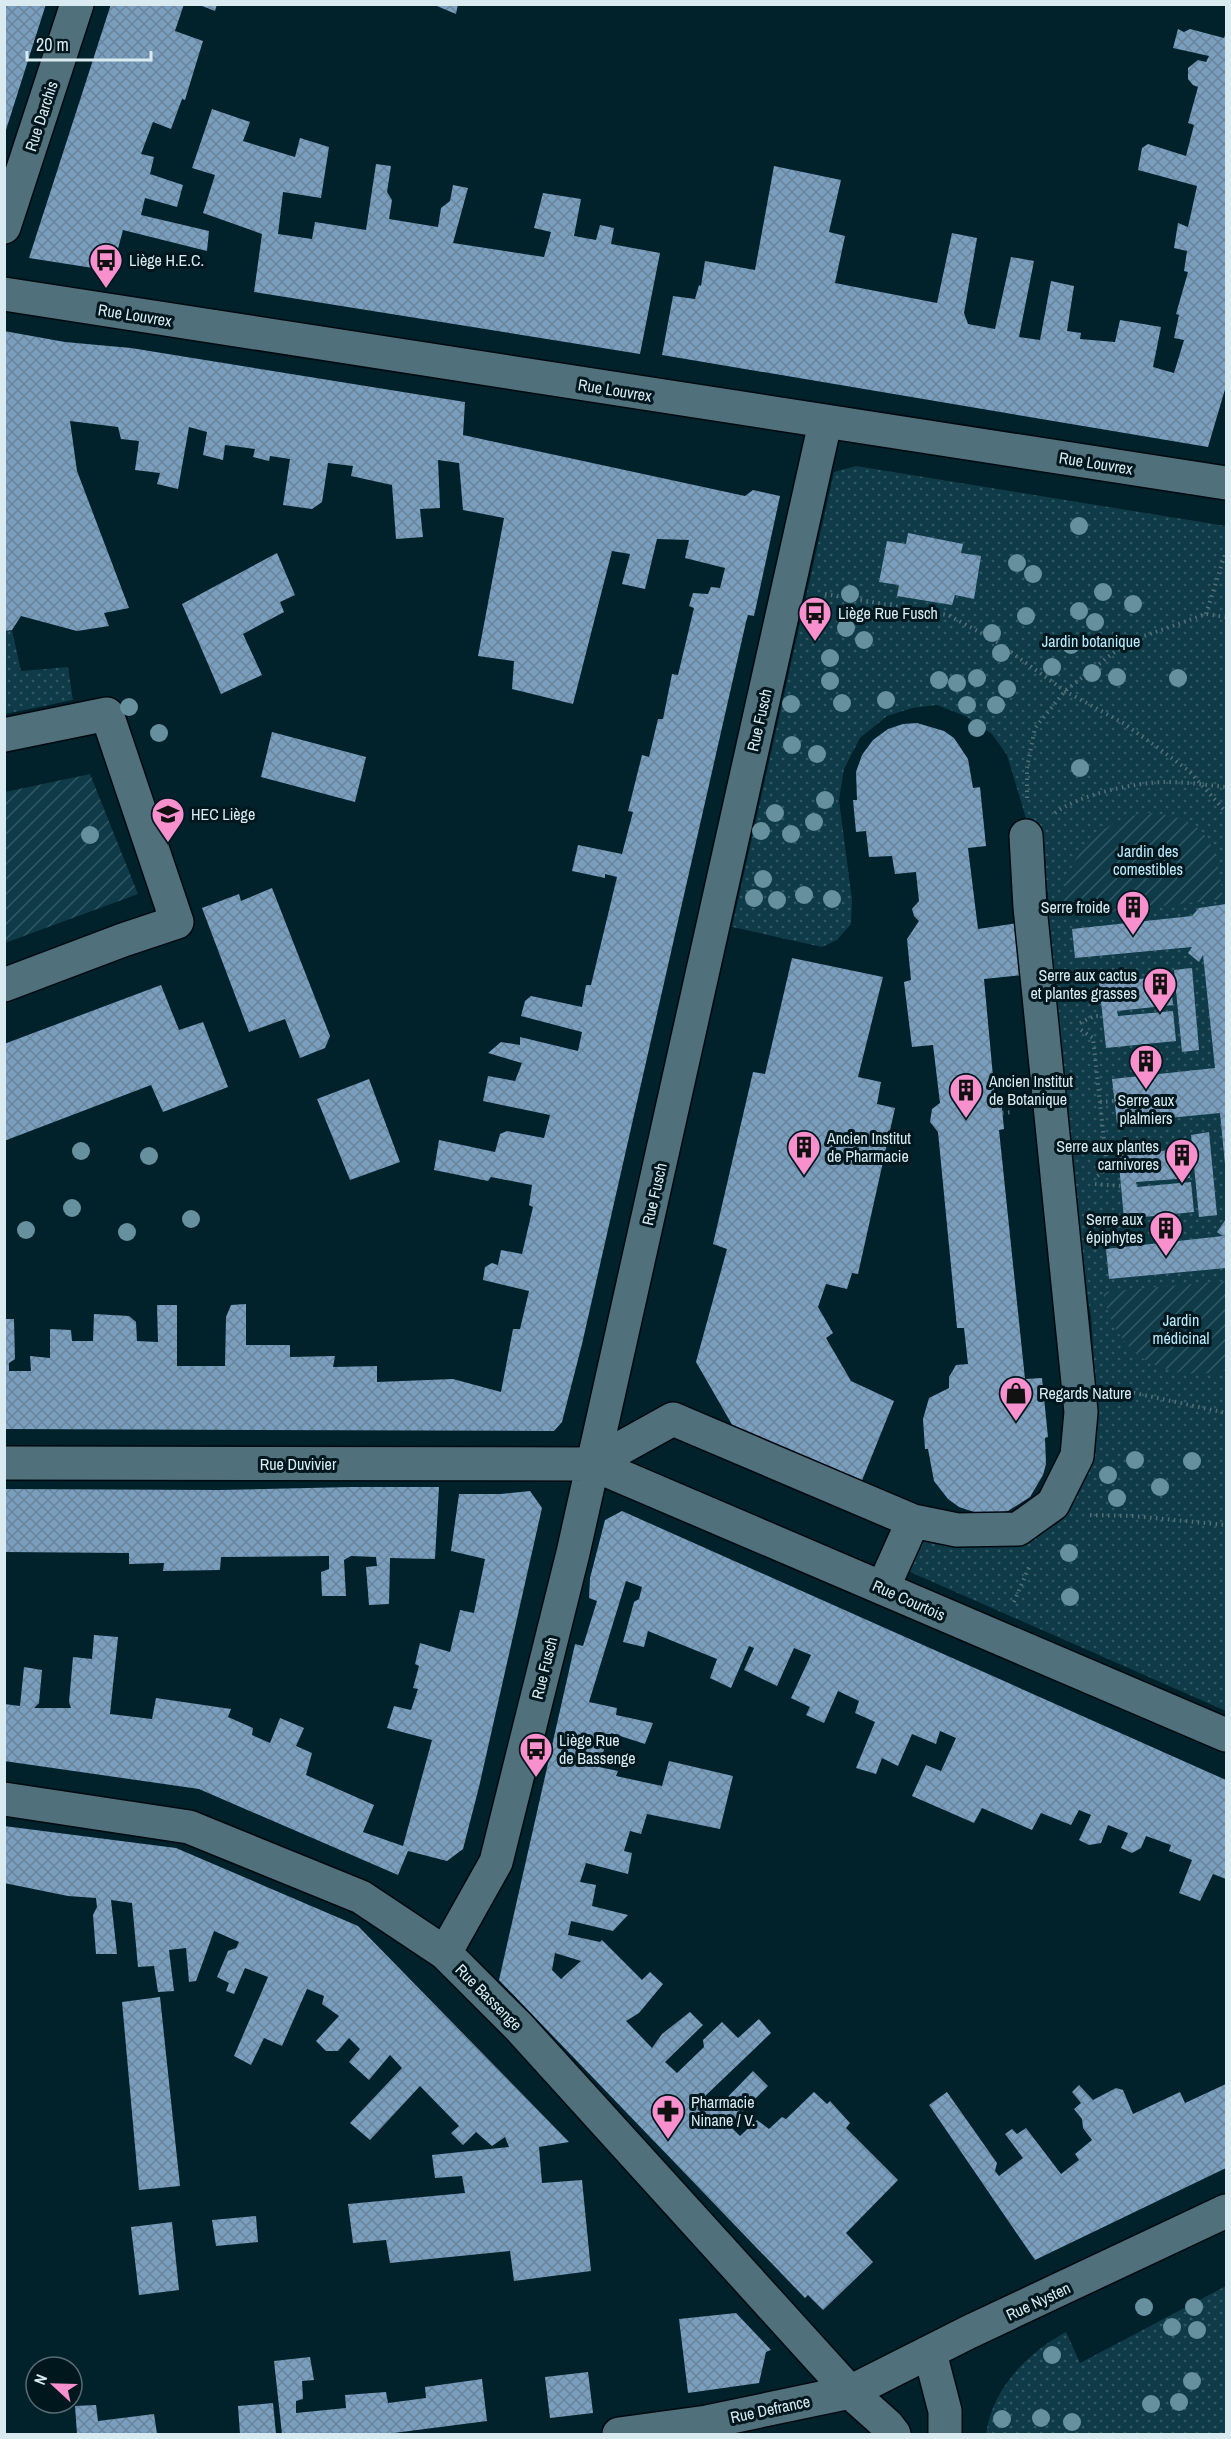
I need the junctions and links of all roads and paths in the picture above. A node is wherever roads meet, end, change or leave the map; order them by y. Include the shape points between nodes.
1 (77, 4) edge
2 (4, 227) edge
3 (4, 294) edge
4 (825, 423) junction
5 (1227, 483) edge
6 (1227, 551) edge
7 (789, 588) junction
8 (1206, 614) junction
9 (1227, 617) edge
10 (1065, 691) junction
11 (4, 735) edge
12 (1205, 785) junction
13 (1227, 787) edge
14 (1227, 812) edge
15 (1026, 837) junction
16 (4, 986) edge
17 (1103, 1016) dead end
18 (1070, 1028) dead end
19 (1078, 1029) dead end
20 (1115, 1101) dead end
21 (1100, 1102) junction
22 (1086, 1182) dead end
23 (1078, 1381) junction
24 (1227, 1413) edge
25 (4, 1463) edge
26 (592, 1464) junction
27 (1053, 1504) junction
28 (913, 1521) junction
29 (1227, 1525) edge
30 (1035, 1555) dead end
31 (883, 1588) junction
32 (998, 1639) junction
33 (1227, 1735) edge
34 (4, 1799) edge
35 (445, 1953) junction
36 (1227, 2211) edge
37 (930, 2353) junction
38 (850, 2392) junction
39 (619, 2434) edge
40 (894, 2434) edge
41 (945, 2434) edge

1 - 2 street, Rue Darchis
3 - 4 street, Rue Louvrex
4 - 5 street, Rue Louvrex
4 - 7 street, Rue Fusch
6 - 8 path
7 - 10 path via 948,615 994,640
7 - 26 street, Rue Fusch
8 - 9 path
8 - 10 path via 1127,642
10 - 12 path via 1123,723
10 - 15 path via 1035,728 1027,768
11 - 16 street via 107,714 177,922
12 - 13 path
12 - 14 path
12 - 15 path via 1165,782 1067,804
15 - 23 street
17 - 18 path via 1094,1016
19 - 21 path via 1093,1038
20 - 21 path
21 - 22 path via 1107,1168
23 - 24 path
23 - 27 street via 1081,1412 1077,1456
25 - 26 street, Rue Duvivier
26 - 28 street via 673,1419
26 - 31 street, Rue Courtois
26 - 35 street, Rue Fusch via 496,1862
27 - 28 street via 1018,1529 957,1530
27 - 29 path via 1081,1515
28 - 31 street
30 - 32 path
31 - 32 street, Rue Courtois
32 - 33 street, Rue Courtois
34 - 35 street, Rue Bassenge via 189,1827 361,1897
35 - 38 street, Rue Bassenge via 519,2027
36 - 37 street, Rue Nysten
37 - 38 street, Rue Nysten
37 - 41 street via 945,2411
38 - 39 street, Rue Defrance via 707,2422
38 - 40 street, Rue Bassenge

